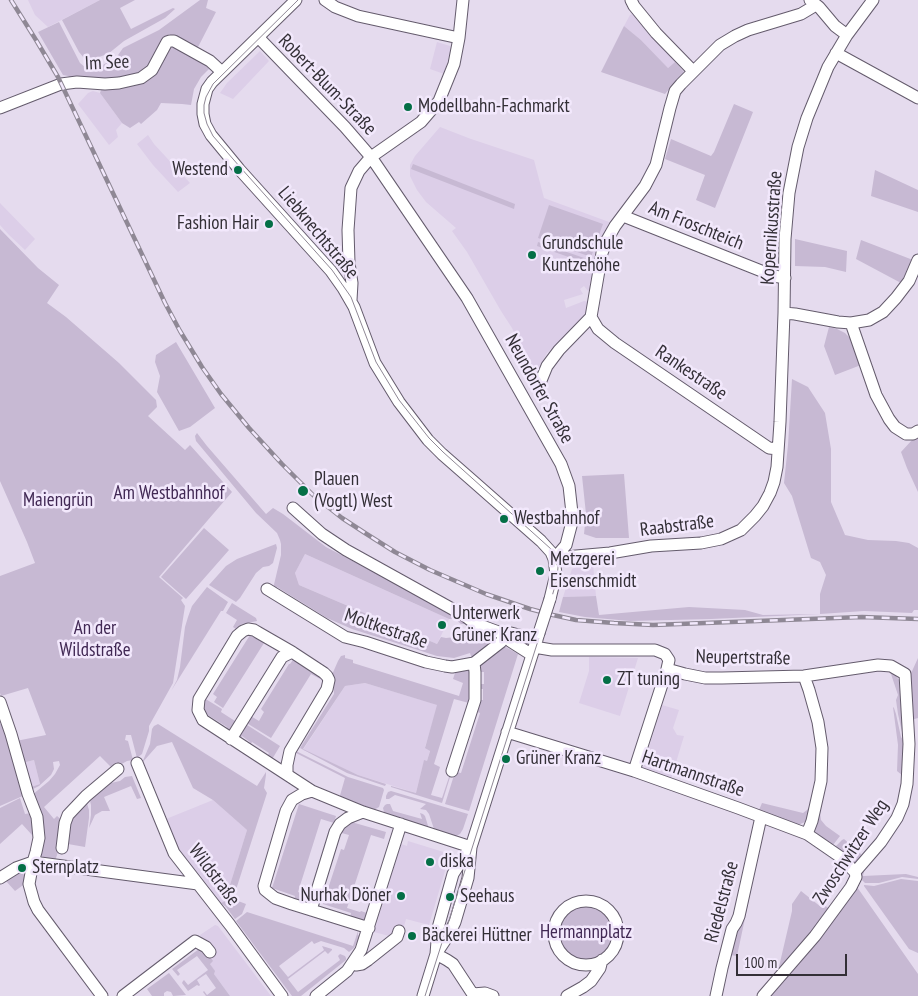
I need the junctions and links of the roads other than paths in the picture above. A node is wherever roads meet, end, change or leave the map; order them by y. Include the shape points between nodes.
1 (296, 0) edge
2 (325, 0) edge
3 (463, 0) edge
4 (631, 0) edge
5 (873, 0) edge
6 (813, 3) edge
7 (847, 35) junction
8 (258, 37) junction
9 (459, 38) junction
10 (836, 53) junction
11 (693, 71) junction
12 (222, 72) junction
13 (918, 98) edge
14 (0, 108) edge
15 (371, 157) junction
16 (623, 216) junction
17 (918, 260) edge
18 (785, 278) junction
19 (350, 300) junction
20 (784, 313) junction
21 (591, 317) junction
22 (851, 323) junction
23 (540, 383) dead end
24 (918, 431) edge
25 (778, 449) junction
26 (294, 508) dead end
27 (554, 560) junction
28 (266, 589) dead end
29 (504, 634) junction
30 (535, 644) junction
31 (292, 652) junction
32 (474, 663) junction
33 (668, 669) junction
34 (905, 674) joint
35 (804, 676) junction
36 (0, 702) edge
37 (507, 732) junction
38 (231, 739) junction
39 (137, 764) dead end
40 (118, 769) dead end
41 (452, 771) dead end
42 (634, 771) junction
43 (288, 774) junction
44 (312, 791) junction
45 (363, 812) junction
46 (761, 816) junction
47 (401, 824) junction
48 (807, 834) junction
49 (471, 847) junction
50 (62, 848) dead end
51 (32, 862) junction
52 (855, 872) junction
53 (0, 878) edge
54 (198, 884) junction
55 (311, 910) junction
56 (369, 928) junction
57 (399, 931) dead end
58 (361, 950) junction
59 (210, 952) dead end
60 (375, 954) junction
61 (436, 954) junction
62 (602, 960) junction
63 (352, 964) junction
64 (474, 995) edge
65 (102, 996) edge
66 (123, 996) edge
67 (282, 996) edge
68 (316, 996) edge
69 (423, 996) edge
70 (493, 996) edge
71 (567, 996) edge
72 (716, 996) edge
73 (763, 996) edge

1 - 8 street, Liebknechtstraße
2 - 9 street via 358,16
3 - 9 street
4 - 11 street via 656,33
5 - 7 street, Kopernikusstraße
6 - 7 street
6 - 11 street via 802,14 735,36 720,45
7 - 10 street, Kopernikusstraße
8 - 12 street, Liebknechtstraße
8 - 15 street, Robert-Blum-Straße
9 - 15 street via 454,64 439,101 421,122
10 - 13 street
10 - 18 street, Kopernikusstraße via 807,118 798,147 789,193
11 - 16 street via 675,91 656,165
12 - 14 street, Im See via 210,61 170,41 152,70 141,78 106,84 62,84
12 - 19 street, Liebknechtstraße via 208,89 203,104 205,124 211,135 330,271
15 - 19 street via 351,188 348,230
15 - 27 street, Neundorfer Straße via 467,298 560,464 569,486 572,522 566,545
16 - 18 street, Am Froschteich
16 - 21 street via 602,253
17 - 22 street via 909,281 882,312 869,320
18 - 20 street, Kopernikusstraße
19 - 27 street, Liebknechtstraße via 375,363 398,402 428,440 541,541
20 - 22 street
20 - 25 street, Kopernikusstraße
21 - 23 street via 547,366
21 - 25 street, Rankestraße via 598,329 616,342 769,448
22 - 24 street via 876,395 888,419 906,434
25 - 27 street, Raabstraße via 770,494 755,516 740,530 721,540
26 - 29 street via 322,534 351,553 474,623
27 - 30 street, bridge via 554,587
28 - 32 street, Moltkestraße via 351,639 445,666
29 - 30 street via 511,632
29 - 32 street, Moltkestraße via 501,642
30 - 33 street, Neupertstraße via 552,650 655,650 666,654
30 - 37 street
31 - 38 street via 282,657
31 - 38 street via 254,630 248,629 237,636 198,704 203,720
31 - 43 street via 324,673 329,684 290,751
32 - 41 street via 475,700
33 - 35 street, Neupertstraße via 705,678
33 - 42 street
34 - 35 street, Neupertstraße via 891,666 878,665
34 - 52 street, Zwoschwitzer Weg via 909,744 903,804 881,842
35 - 48 street via 822,748 821,781
36 - 51 street via 37,818 39,838
37 - 42 street, Hartmannstraße
37 - 49 street
38 - 43 street
39 - 54 street, Wildstraße via 174,853
40 - 50 street via 68,815
42 - 46 street, Hartmannstraße
43 - 44 street
44 - 45 street
44 - 55 street via 292,800 286,811 264,886 276,898
45 - 47 street
45 - 55 street via 348,818 335,832
46 - 48 street, Hartmannstraße
46 - 72 street, Riedelstraße
47 - 49 street
47 - 56 street
48 - 52 street, Hartmannstraße via 839,856
49 - 61 street via 468,878 455,922
51 - 53 street
51 - 54 street
51 - 65 street via 29,884 38,910
52 - 73 street, Zwoschwitzer Weg via 851,887 830,917
54 - 67 street, Wildstraße
55 - 56 street
56 - 58 street
57 - 60 street via 397,937
58 - 60 street
58 - 63 street
59 - 66 street via 195,941
60 - 63 street via 362,964
61 - 64 street via 452,964
61 - 69 street
62 - 62 street via 617,941 613,916 594,902 581,901 569,905 554,925 558,949 578,964 590,965
62 - 71 street via 591,981
63 - 68 street via 342,977
64 - 70 street via 484,993

